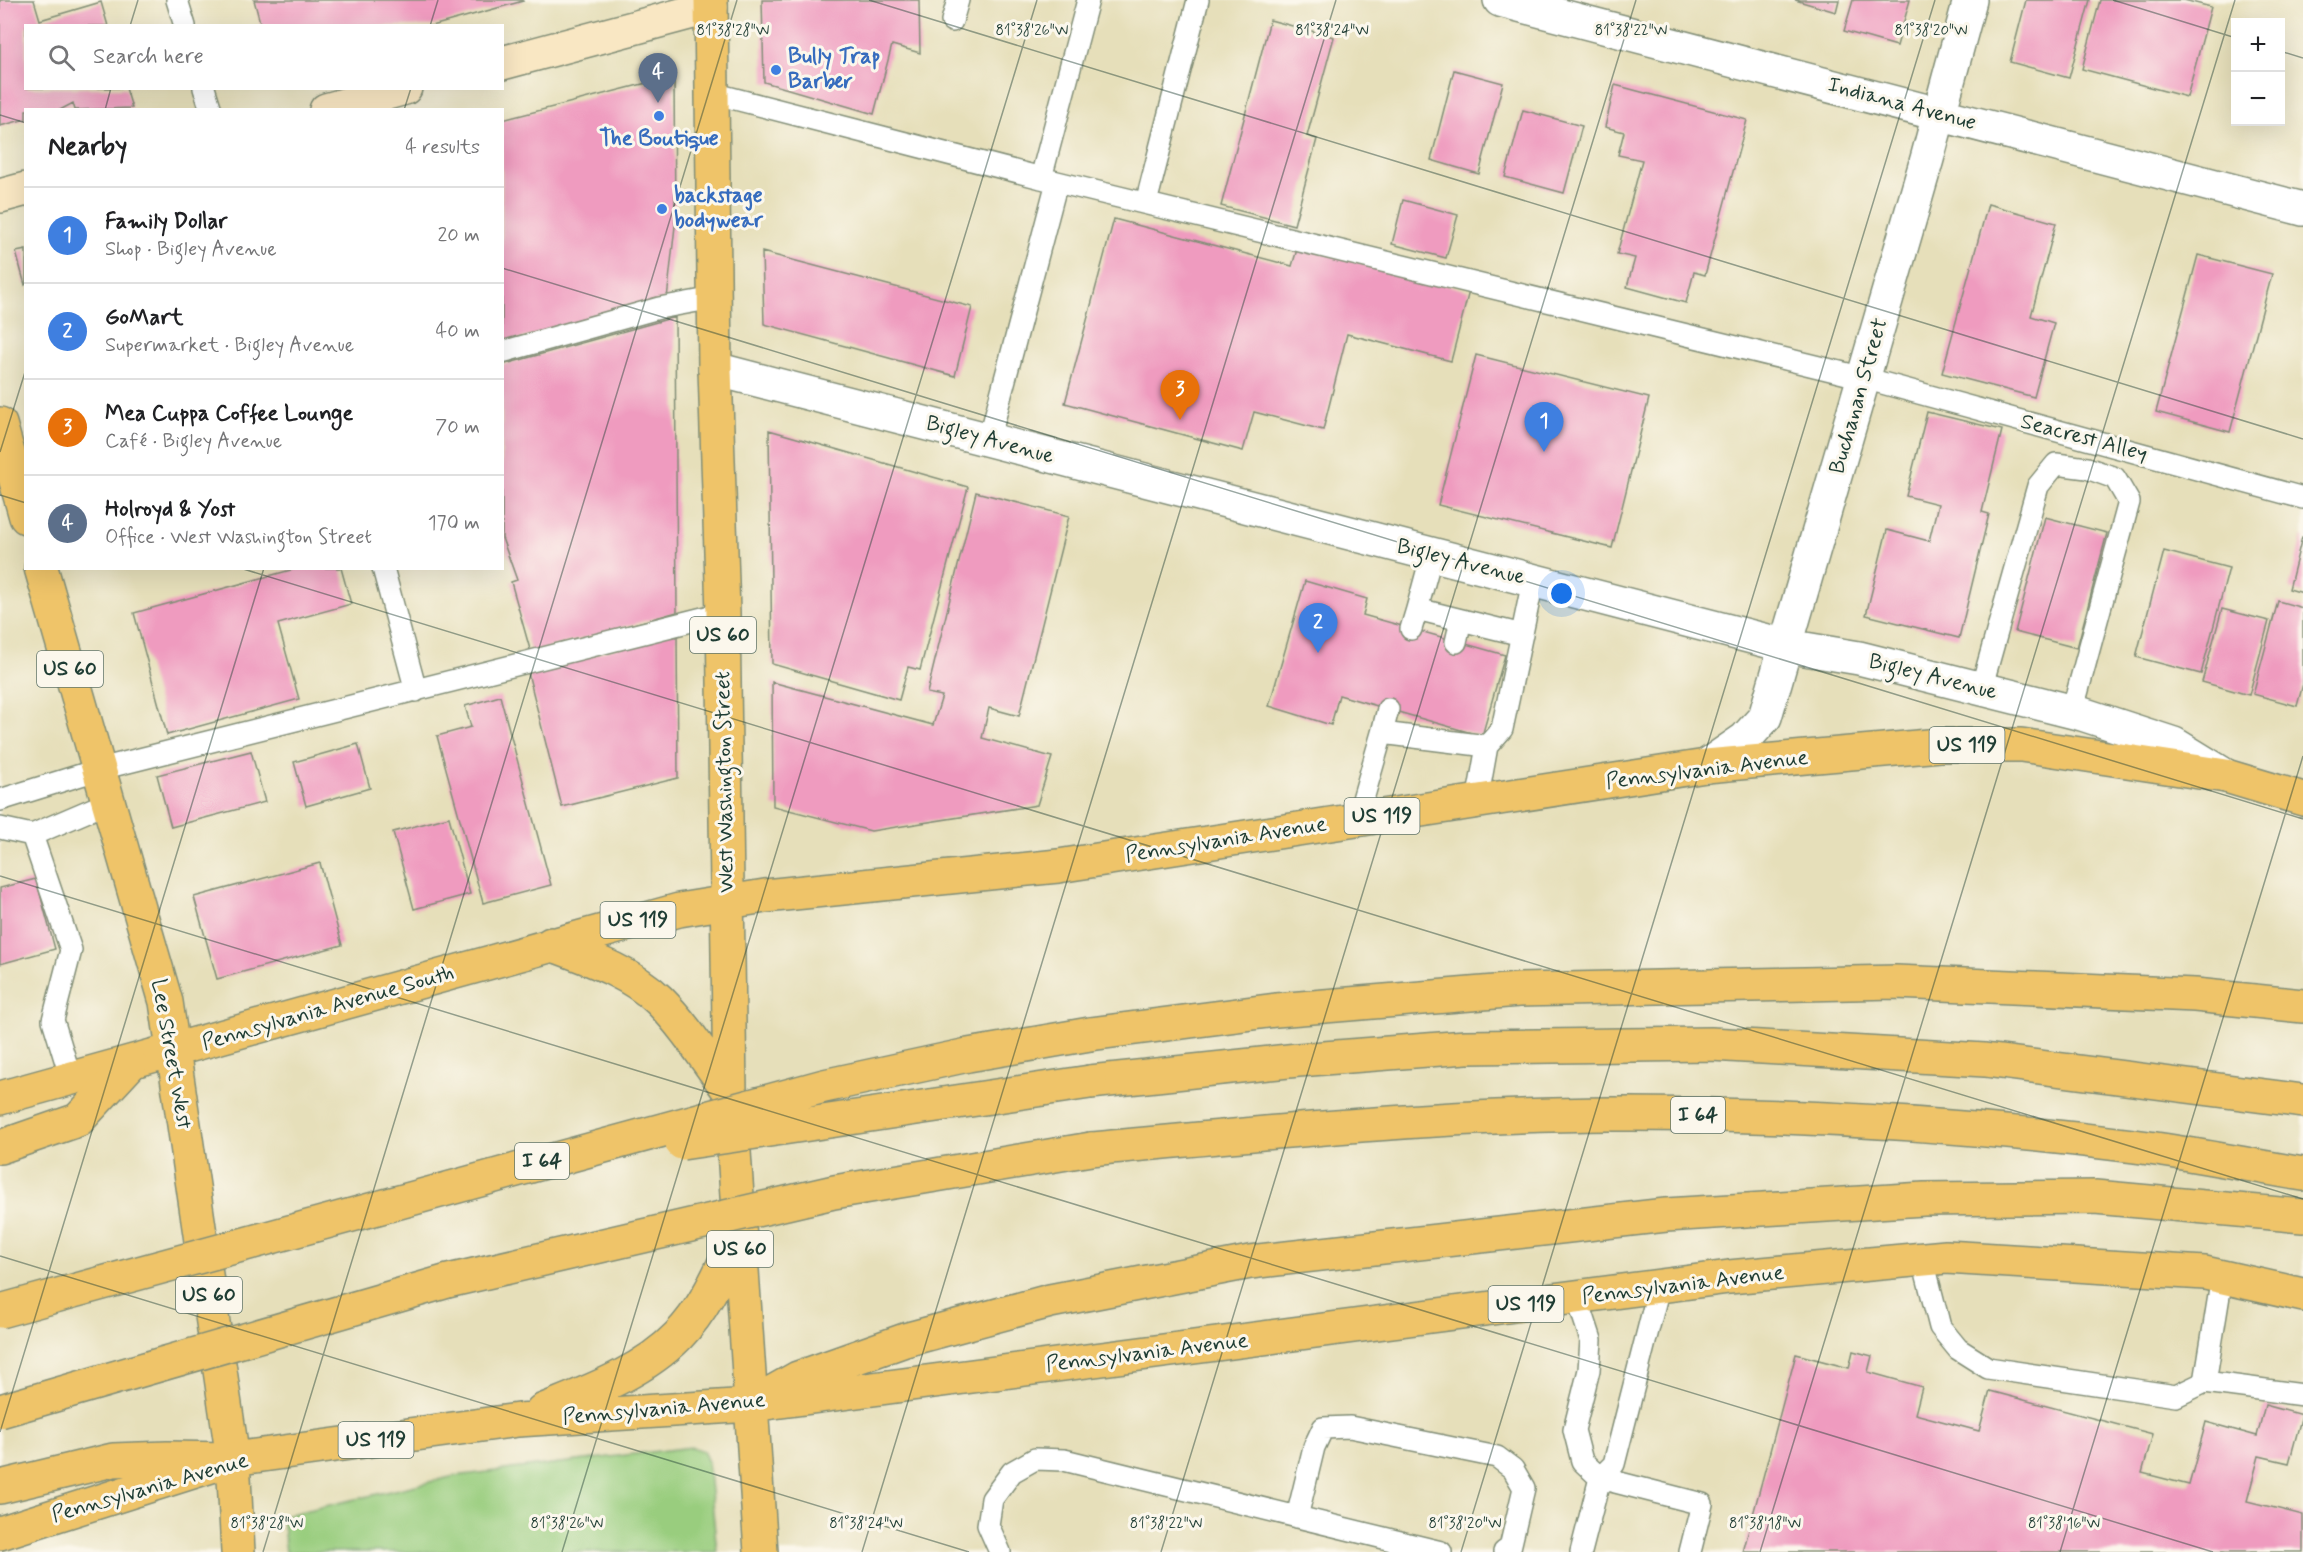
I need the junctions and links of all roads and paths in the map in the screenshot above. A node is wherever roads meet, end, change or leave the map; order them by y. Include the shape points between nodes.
1 (177, 0) edge
2 (958, 0) edge
3 (1088, 0) edge
4 (1198, 0) edge
5 (1500, 0) edge
6 (1970, 0) edge
7 (711, 4) edge
8 (952, 21) dead end
9 (183, 24) edge
10 (504, 62) edge
11 (205, 90) edge
12 (712, 93) junction
13 (391, 98) edge
14 (210, 108) edge
15 (335, 108) edge
16 (1940, 115) junction
17 (1049, 180) junction
18 (24, 190) edge
19 (0, 196) edge
20 (1146, 203) junction
21 (2303, 209) edge
22 (714, 298) junction
23 (504, 351) edge
24 (715, 369) junction
25 (1864, 378) junction
26 (0, 424) edge
27 (989, 440) junction
28 (2094, 441) junction
29 (2087, 468) junction
30 (14, 486) edge
31 (2303, 498) edge
32 (24, 512) edge
33 (1432, 554) junction
34 (42, 570) edge
35 (384, 570) edge
36 (1533, 580) junction
37 (723, 614) junction
38 (1461, 620) junction
39 (1522, 635) junction
40 (1456, 642) dead end
41 (1787, 646) junction
42 (1981, 689) junction
43 (416, 691) junction
44 (1388, 709) dead end
45 (2072, 712) junction
46 (1382, 733) junction
47 (1487, 746) junction
48 (1706, 766) junction
49 (100, 770) junction
50 (2226, 776) junction
51 (0, 800) edge
52 (2303, 800) edge
53 (109, 802) junction
54 (1477, 802) junction
55 (1357, 820) junction
56 (0, 828) edge
57 (32, 835) junction
58 (727, 902) junction
59 (552, 945) junction
60 (2303, 1006) edge
61 (174, 1051) junction
62 (130, 1064) junction
63 (70, 1079) junction
64 (730, 1092) junction
65 (0, 1098) edge
66 (2303, 1101) edge
67 (0, 1147) edge
68 (516, 1168) junction
69 (2303, 1174) edge
70 (2303, 1216) edge
71 (739, 1233) junction
72 (1923, 1260) junction
73 (2222, 1277) junction
74 (1659, 1287) junction
75 (2303, 1295) edge
76 (1577, 1297) junction
77 (0, 1311) edge
78 (2205, 1382) junction
79 (2303, 1395) edge
80 (750, 1405) junction
81 (0, 1411) edge
82 (518, 1420) junction
83 (233, 1459) junction
84 (1600, 1478) junction
85 (0, 1487) edge
86 (1297, 1517) junction
87 (0, 1533) edge
88 (759, 1539) edge
89 (238, 1552) edge
90 (1000, 1552) edge
91 (1441, 1552) edge
92 (1504, 1552) edge
93 (1581, 1552) edge
94 (1690, 1552) edge

1 - 9 lane
2 - 8 lane
3 - 17 lane
4 - 20 lane
5 - 16 street, Indiana Avenue
6 - 16 street, Buchanan Street
7 - 10 street
7 - 12 main road, West Washington Street / US 60
11 - 14 lane
12 - 17 lane, Seacrest Alley
12 - 22 main road, West Washington Street / US 60
13 - 15 street
16 - 21 street, Indiana Avenue
16 - 25 street, Buchanan Street
17 - 20 lane, Seacrest Alley
17 - 27 lane
18 - 19 street
20 - 25 lane, Seacrest Alley
22 - 23 lane via 659,308
22 - 24 main road, West Washington Street / US 60
24 - 27 street, Bigley Avenue
24 - 37 main road, West Washington Street / US 60
25 - 28 lane, Seacrest Alley
25 - 41 street, Buchanan Street
26 - 30 main road
27 - 33 street, Bigley Avenue
28 - 29 lane
28 - 31 lane, Seacrest Alley
29 - 42 lane via 2056,464 2038,486
29 - 45 lane via 2115,478 2129,502
30 - 32 main road
33 - 36 street, Bigley Avenue
33 - 38 lane via 1414,619
34 - 49 main road, Lee Street West / US 60
35 - 43 lane
36 - 39 lane
36 - 41 street, Bigley Avenue
37 - 43 lane
37 - 58 main road, West Washington Street / US 60
38 - 39 lane
38 - 40 lane
39 - 47 lane via 1502,729
41 - 42 street, Bigley Avenue via 1859,658
41 - 48 street, Buchanan Street via 1765,717 1745,738
42 - 45 street, Bigley Avenue
43 - 49 lane
44 - 46 lane
45 - 50 street, Bigley Avenue via 2174,744
46 - 47 lane via 1434,730
46 - 55 lane
47 - 54 lane
48 - 50 main road, Pennsylvania Avenue / US 119 via 1940,745 2021,745
48 - 54 main road, Pennsylvania Avenue / US 119
49 - 51 lane
49 - 53 main road, Lee Street West / US 60
50 - 52 main road, Bigley Avenue / US 119
53 - 57 lane
53 - 61 main road, Lee Street West / US 60 via 166,1002
54 - 55 main road, Pennsylvania Avenue / US 119
55 - 58 main road, Pennsylvania Avenue / US 119 via 1058,866
56 - 57 lane
57 - 63 lane via 71,950 53,1020
58 - 59 main road, Pennsylvania Avenue / US 119 via 635,921
58 - 64 main road, West Washington Street / US 60
59 - 61 main road, Pennsylvania Avenue South
59 - 64 main road via 605,965 658,999
60 - 68 main road, I 64, bridge via 2195,994 1896,982 1554,989 1276,1010 1089,1034 968,1055 824,1086
61 - 62 main road, Pennsylvania Avenue South
61 - 83 main road, Lee Street West / US 60
62 - 63 main road, Pennsylvania Avenue South
62 - 67 main road via 78,1120
63 - 65 main road, Pennsylvania Avenue South
64 - 71 main road, West Washington Street / US 60
66 - 68 main road, bridge via 1985,1060 1711,1044 1466,1047 1090,1082
68 - 77 main road, I 64, bridge
69 - 81 main road, I 64, bridge via 2135,1146 1948,1127 1770,1117 1609,1114 1380,1122 1090,1149 834,1192 447,1281
70 - 80 main road via 2095,1197 1924,1198 1666,1215 1250,1262 1050,1301 905,1340 798,1378
71 - 80 main road, West Washington Street / US 60
71 - 82 main road via 698,1311 666,1347 624,1375
72 - 73 main road, Pennsylvania Avenue / US 119 via 1946,1257
72 - 74 main road, Pennsylvania Avenue / US 119
72 - 78 lane via 1940,1327 1958,1349 1988,1368 2176,1396
73 - 75 main road, Pennsylvania Avenue / US 119
73 - 78 lane
74 - 76 main road, Pennsylvania Avenue / US 119
74 - 84 lane via 1614,1464
76 - 80 main road, Pennsylvania Avenue / US 119
76 - 84 lane via 1591,1340 1574,1430 1582,1461
78 - 79 lane
80 - 82 main road, Pennsylvania Avenue / US 119
80 - 88 main road, West Washington Street / US 60
82 - 83 main road, Pennsylvania Avenue / US 119
83 - 85 main road via 113,1460
83 - 87 main road, Pennsylvania Avenue / US 119
83 - 89 main road, Lee Street West / US 60
84 - 93 lane
84 - 94 lane via 1702,1504
86 - 90 lane via 1064,1460 1035,1458 1012,1472 992,1499 987,1525
86 - 91 lane
86 - 92 lane via 1314,1447 1323,1428 1350,1427 1497,1457 1513,1468 1524,1488 1510,1548

